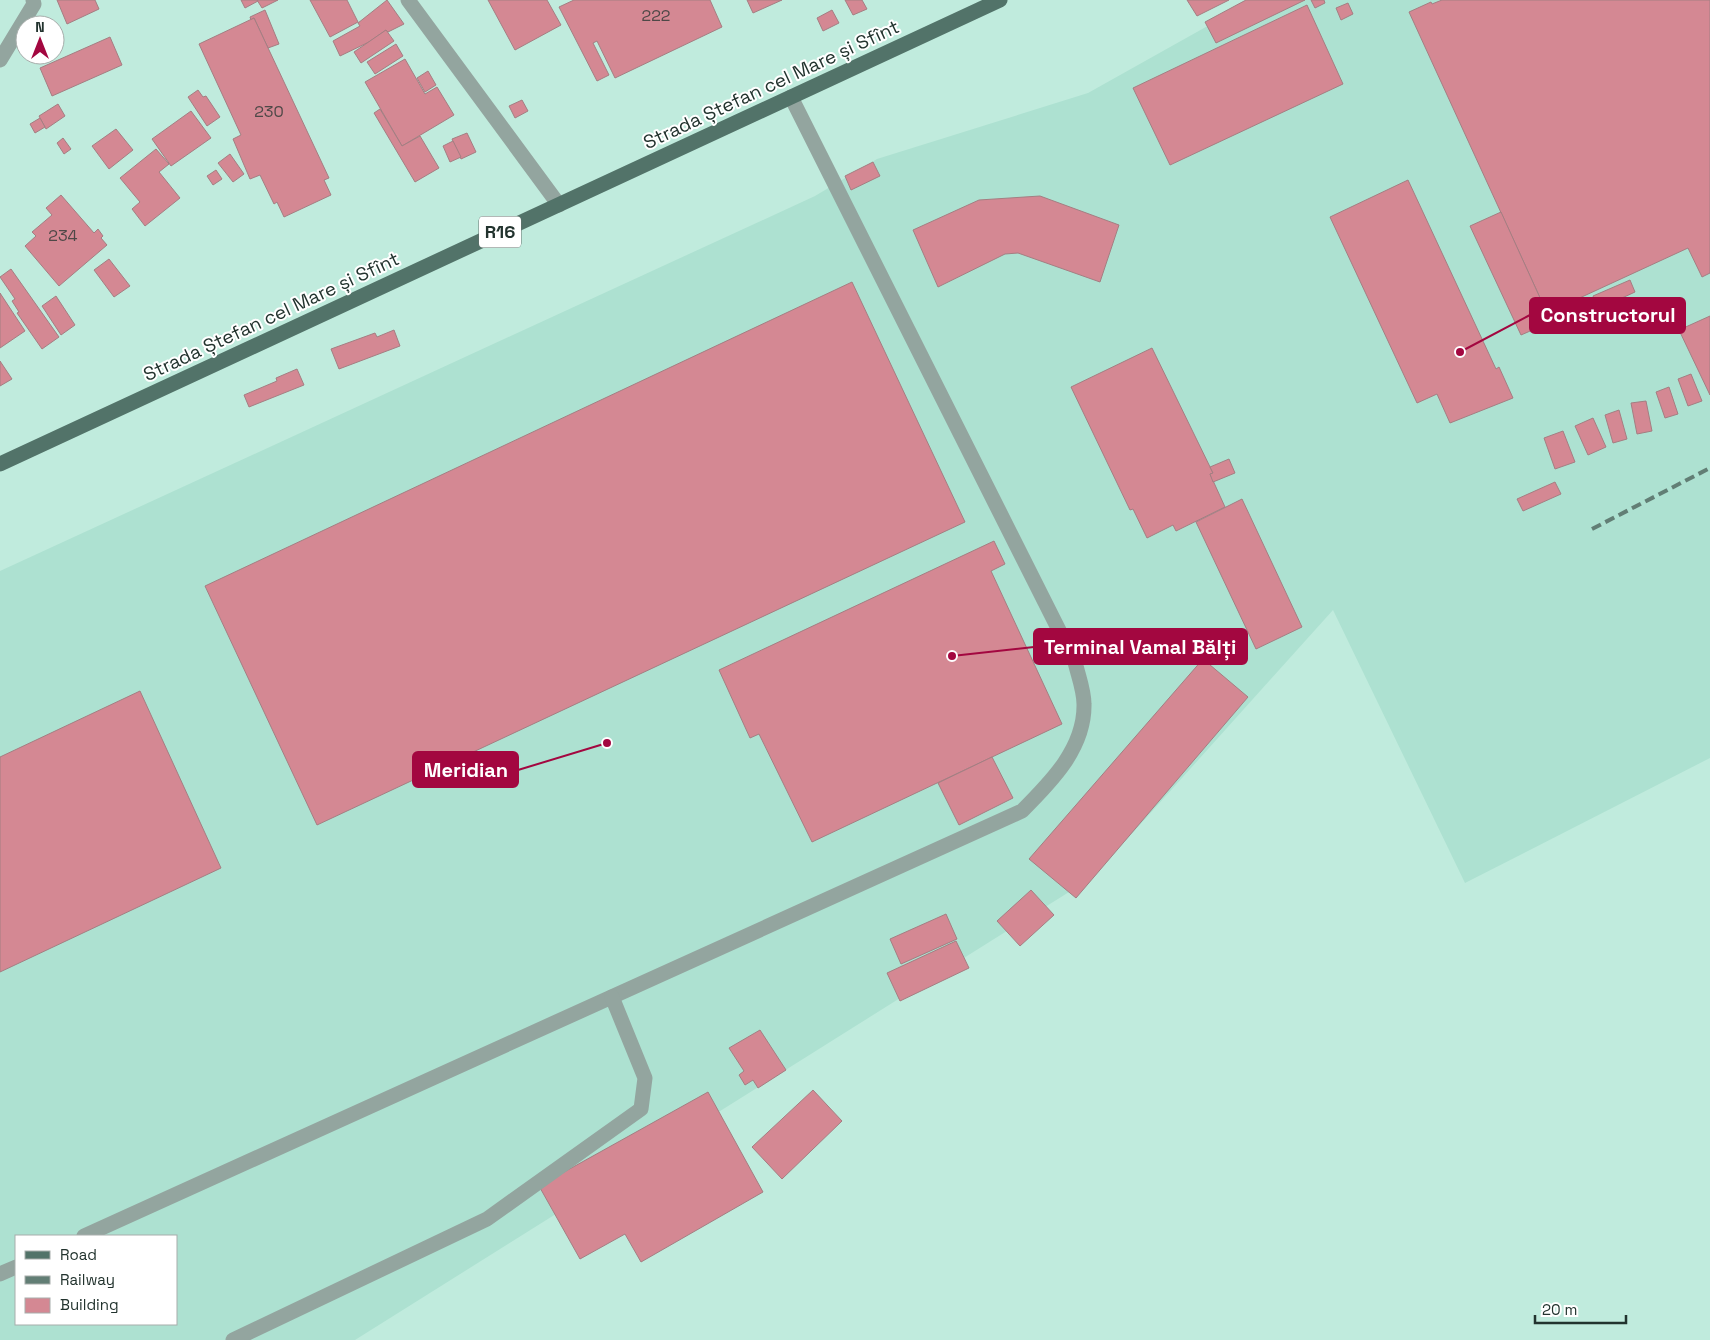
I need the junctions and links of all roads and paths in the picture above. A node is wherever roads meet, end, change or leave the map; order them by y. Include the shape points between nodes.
1 (33, 0) edge
2 (408, 0) edge
3 (1000, 0) edge
4 (0, 60) edge
5 (791, 97) junction
6 (558, 205) junction
7 (0, 464) edge
8 (612, 997) junction
9 (86, 1235) edge
10 (15, 1267) edge
11 (0, 1274) edge
12 (234, 1340) edge

1 - 4 street via 34,4
2 - 6 street
3 - 5 main road, Strada Ștefan cel Mare și Sfînt / R16
5 - 6 main road, Strada Ștefan cel Mare și Sfînt / R16
5 - 8 street via 1076,662 1084,703 1080,734 1066,761 1022,811
6 - 7 main road, Strada Ștefan cel Mare și Sfînt / R16
8 - 9 street
8 - 12 street via 646,1078 641,1109 487,1219
10 - 11 street

